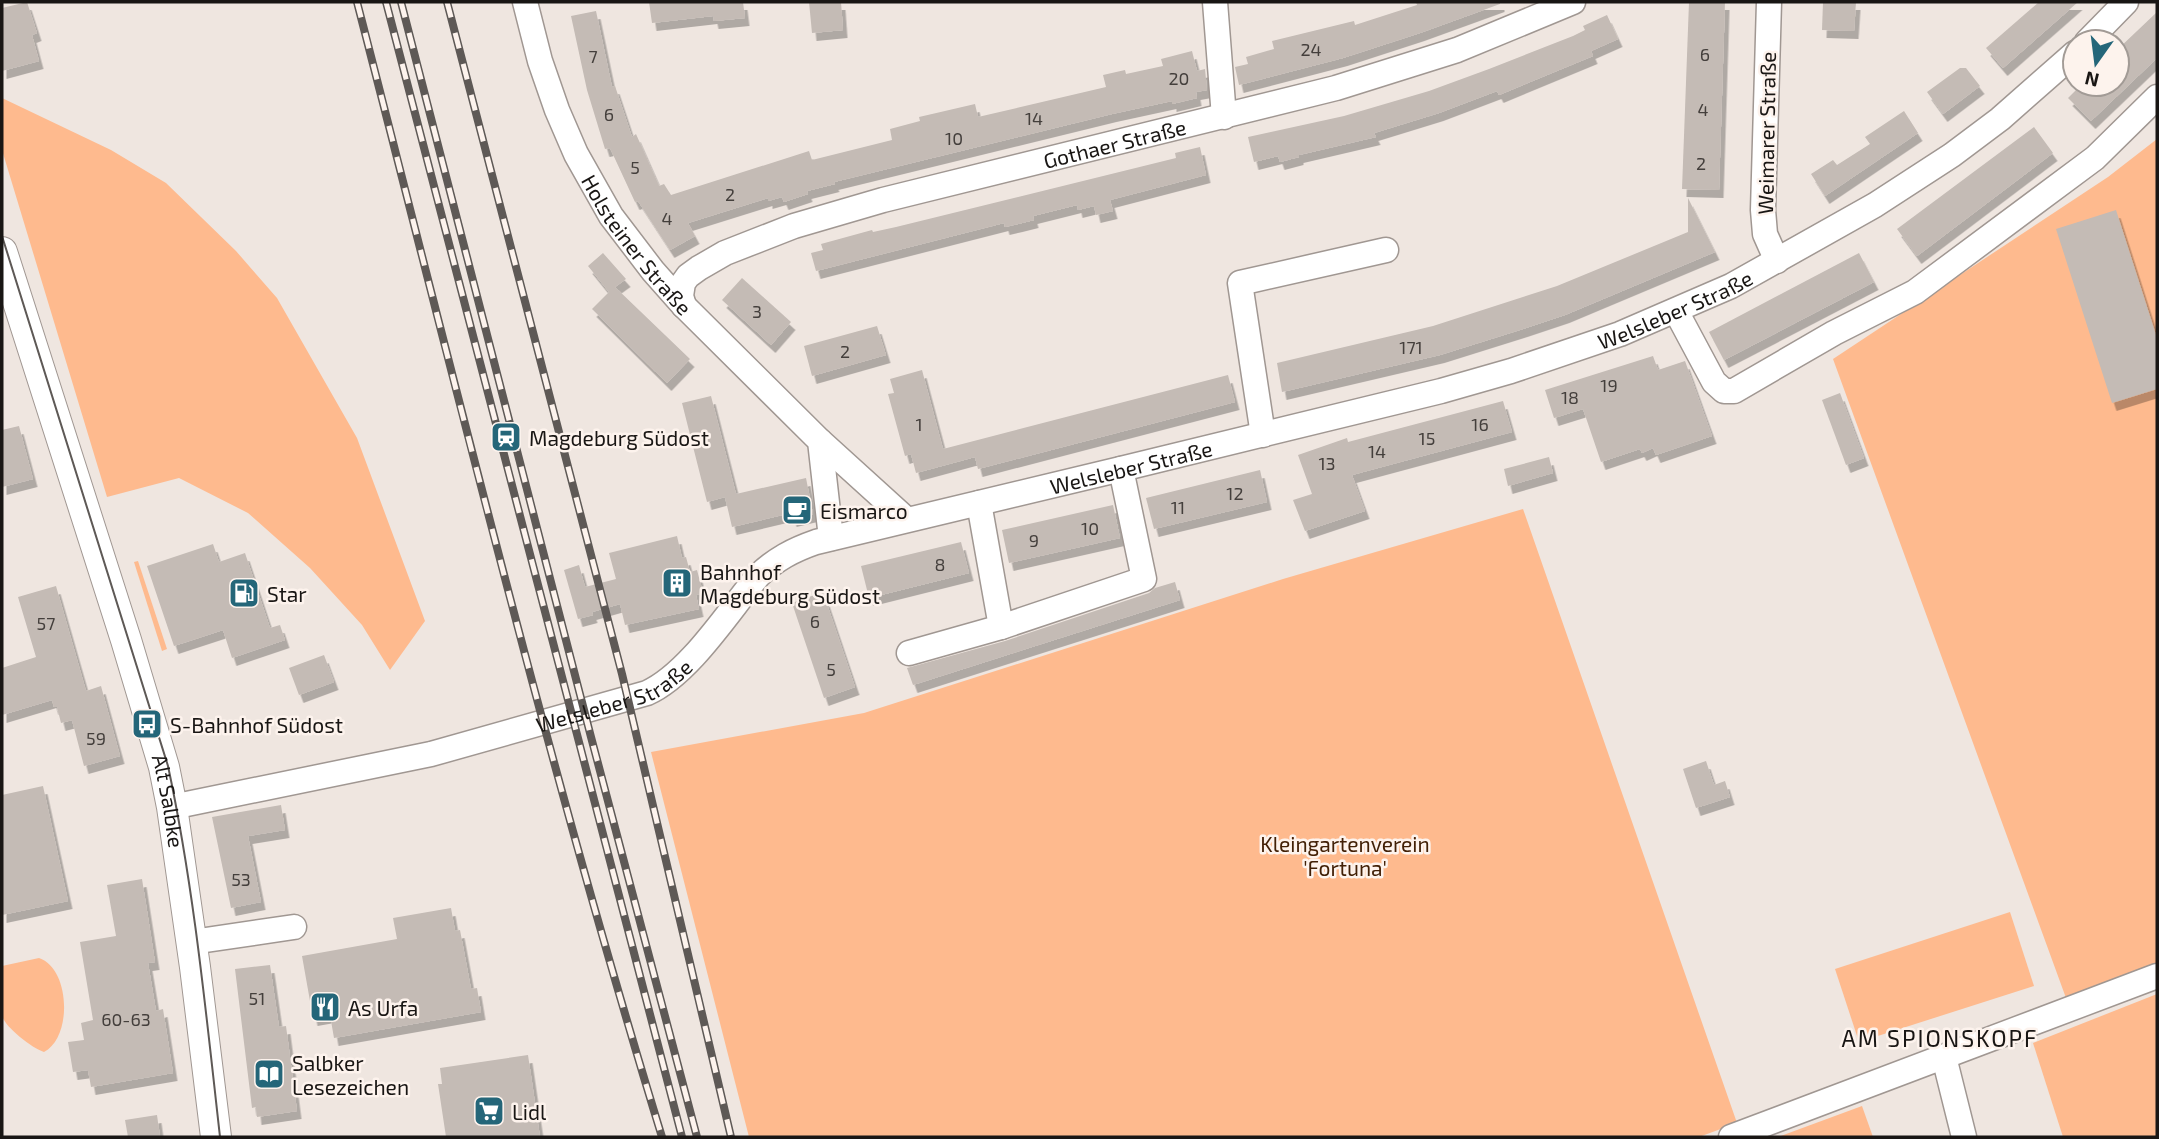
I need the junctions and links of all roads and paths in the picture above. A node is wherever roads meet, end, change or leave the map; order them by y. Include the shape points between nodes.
1 (525, 2) edge
2 (1215, 2) edge
3 (1573, 2) edge
4 (1769, 2) edge
5 (2126, 2) edge
6 (2101, 28) edge
7 (2061, 65) edge
8 (2157, 97) edge
9 (1224, 117) junction
10 (1386, 250) dead end
11 (2, 252) edge
12 (1777, 261) junction
13 (684, 306) junction
14 (1676, 311) junction
15 (1264, 435) junction
16 (820, 441) junction
17 (1121, 470) junction
18 (979, 503) junction
19 (906, 519) junction
20 (831, 538) junction
21 (1001, 627) junction
22 (908, 653) dead end
23 (172, 807) junction
24 (294, 927) dead end
25 (192, 942) junction
26 (2157, 976) edge
27 (1944, 1057) junction
28 (216, 1137) edge
29 (1731, 1137) edge
30 (1964, 1137) edge

1 - 13 street, Holsteiner Straße via 540,61 576,155 623,233
2 - 9 street
3 - 9 street, Gothaer Straße via 1410,66
4 - 12 street, Weimarer Straße via 1763,210 1765,234
5 - 6 street
7 - 12 street, Welsleber Straße via 1952,155 1856,218
8 - 14 street via 2095,158 1915,292 1734,391 1724,391 1714,382
9 - 13 street, Gothaer Straße via 794,226 699,268 683,283
10 - 15 street via 1240,284
11 - 23 main road, Alt Salbke via 152,723
12 - 14 street, Welsleber Straße
13 - 16 street, Holsteiner Straße
14 - 15 street, Welsleber Straße via 1511,371
15 - 17 street, Welsleber Straße
16 - 19 street, Holsteiner Straße
16 - 20 street
17 - 18 street, Welsleber Straße
17 - 21 street via 1144,579
18 - 19 street, Welsleber Straße
18 - 21 street
19 - 20 street, Welsleber Straße
20 - 23 street, Welsleber Straße via 788,553 770,565 685,665 647,693 431,754
21 - 22 street
23 - 25 main road, Alt Salbke
24 - 25 street
25 - 28 main road, Alt Salbke
26 - 27 street
27 - 29 street
27 - 30 street

